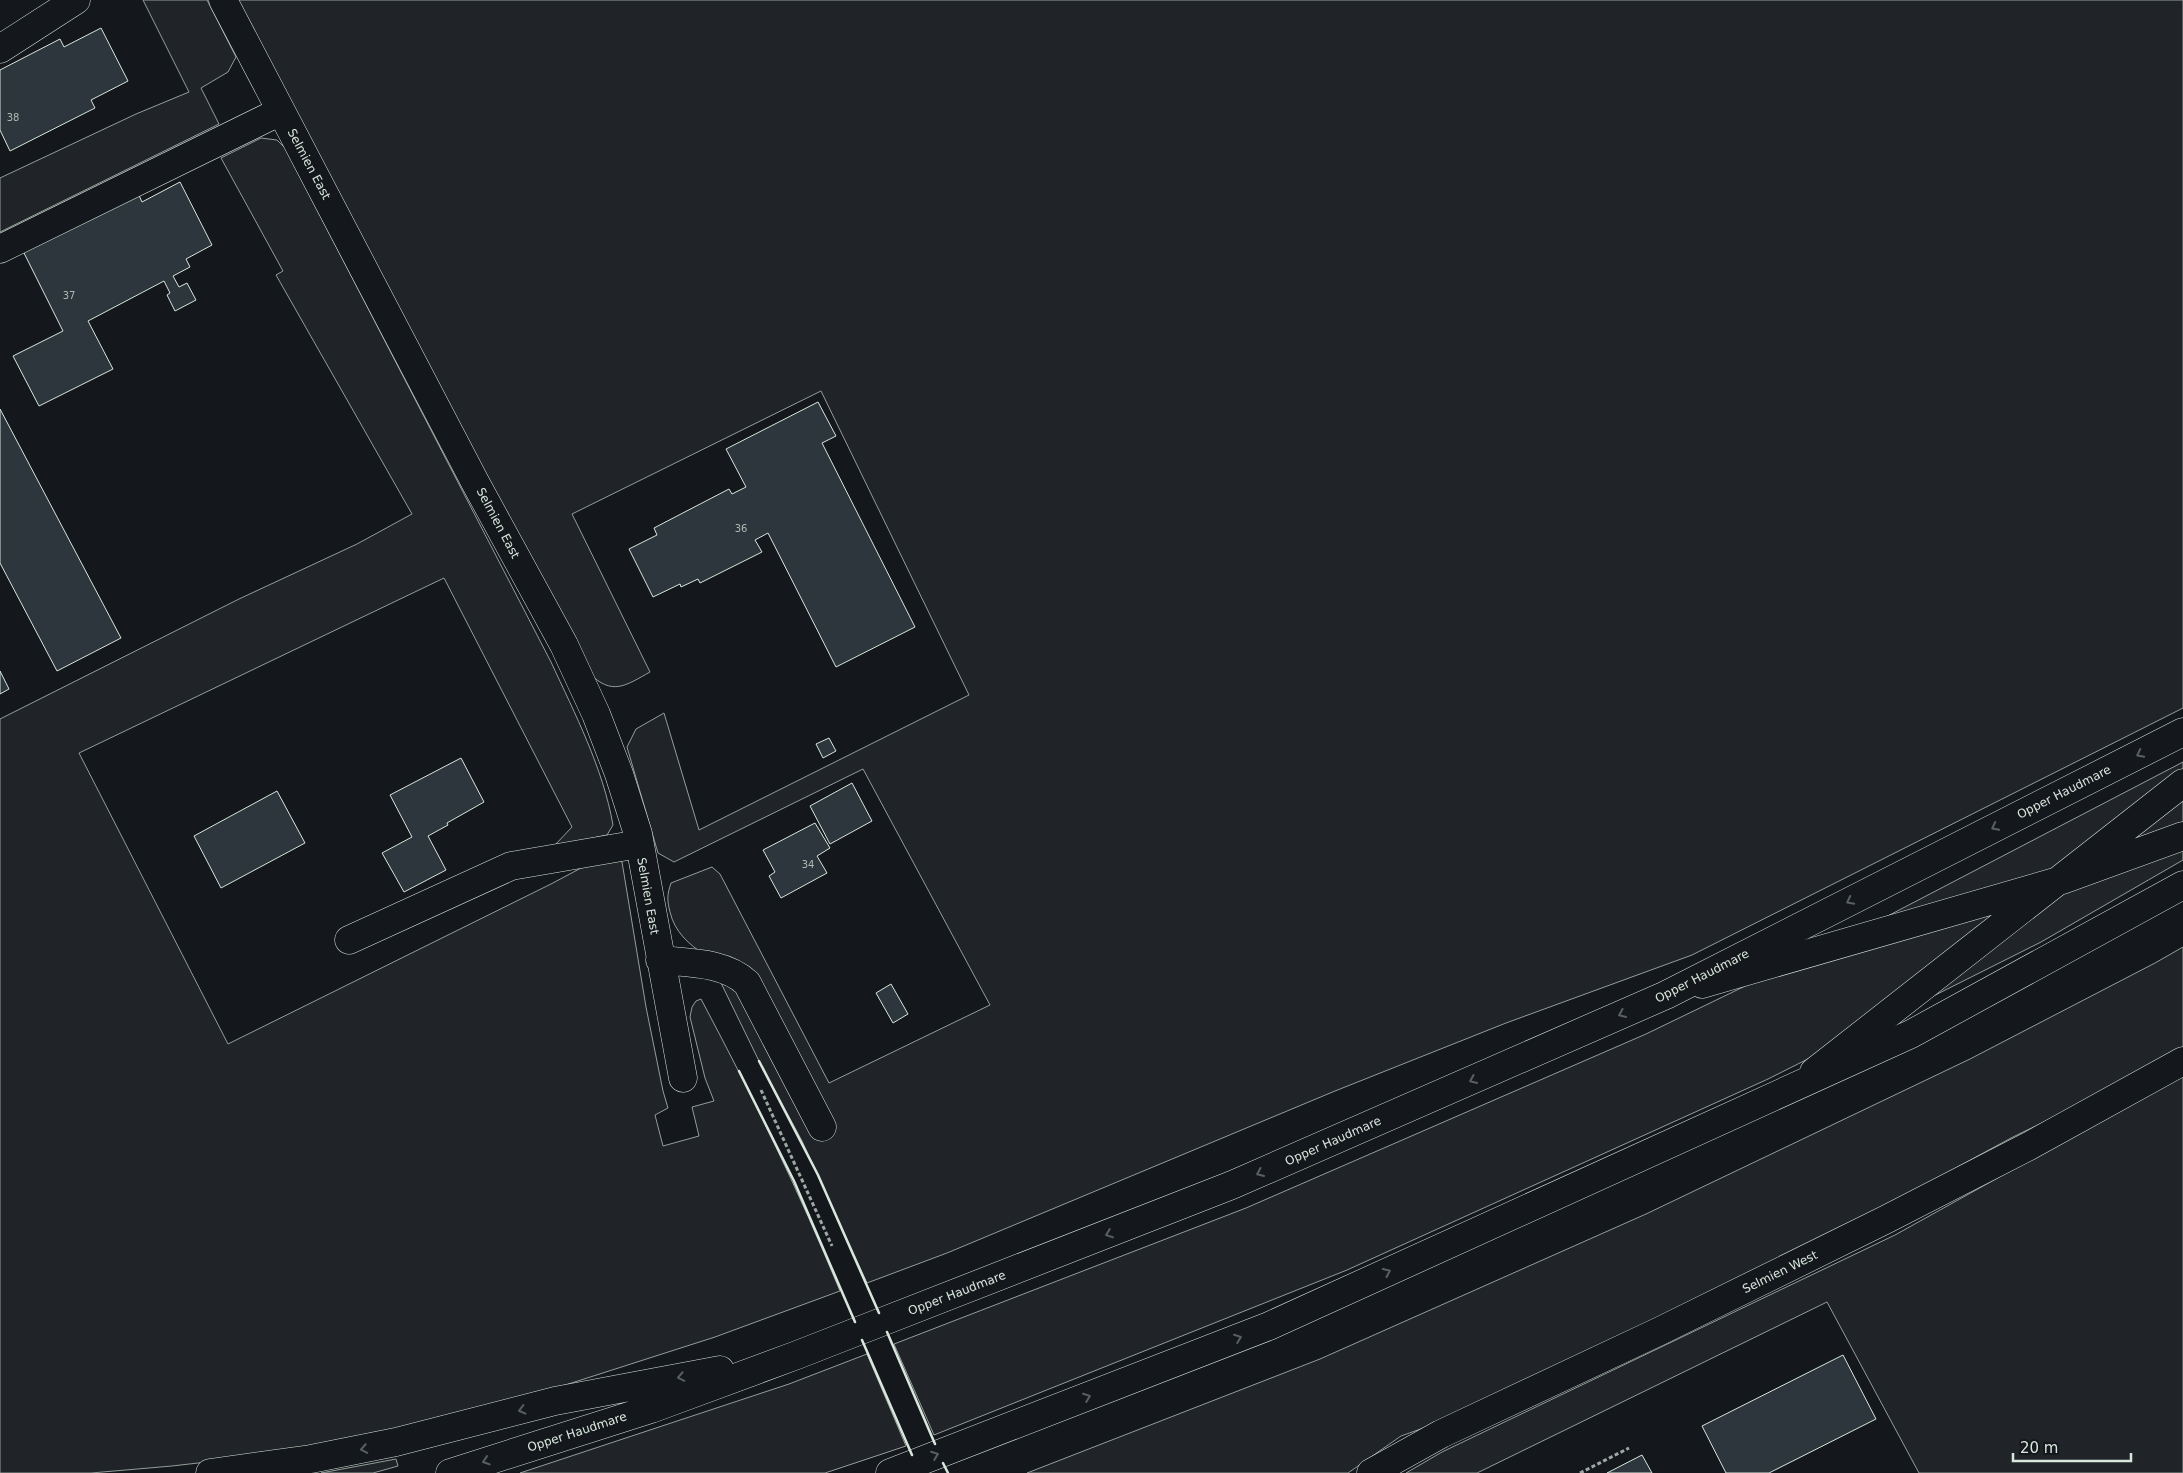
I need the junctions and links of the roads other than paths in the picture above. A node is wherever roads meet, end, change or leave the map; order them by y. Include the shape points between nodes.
1 (76, 0) edge
2 (224, 0) edge
3 (0, 48) edge
4 (281, 111) junction
5 (0, 249) edge
6 (2183, 732) edge
7 (2183, 783) edge
8 (2183, 836) edge
9 (640, 844) junction
10 (2062, 880) junction
11 (2183, 885) edge
12 (349, 940) dead end
13 (660, 960) junction
14 (1666, 995) junction
15 (2183, 1061) edge
16 (683, 1078) dead end
17 (1797, 1086) junction
18 (822, 1127) dead end
19 (797, 1355) junction
20 (210, 1473) edge
21 (450, 1473) edge
22 (890, 1473) edge
23 (1372, 1473) edge

1 - 3 main road
2 - 4 main road, Selmien East
4 - 5 main road
4 - 9 main road, Selmien East via 564,646 616,765
6 -> 14 main road, Opper Haudmare
7 - 10 main road
8 - 10 main road
9 - 12 main road via 511,866
9 - 13 main road, Selmien East
10 - 14 main road
10 - 17 main road
11 - 17 main road via 1911,1034
13 - 16 main road, Selmien East
13 - 18 main road via 726,970 737,973 747,982
14 -> 19 main road, Opper Haudmare via 1232,1186
15 - 23 main road, Selmien West via 1885,1220 1441,1434
22 -> 17 main road via 1269,1326
19 -> 20 main road via 555,1401 320,1458
19 -> 21 main road, Opper Haudmare via 651,1409

